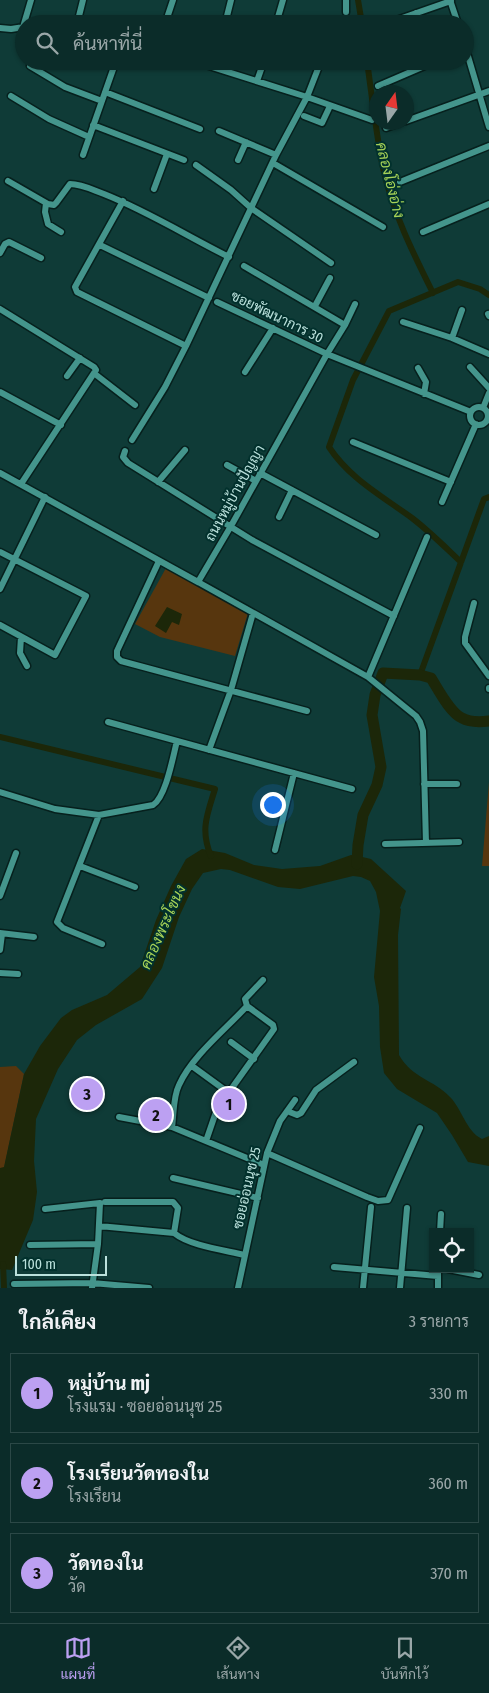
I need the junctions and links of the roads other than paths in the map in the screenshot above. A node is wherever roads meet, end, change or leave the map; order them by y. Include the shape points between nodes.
1 (31, 0) edge
2 (83, 0) edge
3 (173, 0) edge
4 (231, 0) edge
5 (283, 0) edge
6 (346, 0) edge
7 (451, 1) edge
8 (346, 12) dead end
9 (416, 13) joint
10 (27, 15) edge
11 (79, 15) edge
12 (168, 15) edge
13 (227, 15) edge
14 (279, 15) edge
15 (410, 15) edge
16 (455, 15) edge
17 (15, 28) edge
18 (0, 29) edge
19 (37, 70) edge
20 (113, 70) edge
21 (225, 70) edge
22 (261, 70) edge
23 (317, 70) edge
24 (414, 70) edge
25 (472, 70) edge
26 (257, 82) junction
27 (380, 85) edge
28 (489, 91) edge
29 (105, 92) junction
30 (479, 95) junction
31 (11, 96) dead end
32 (306, 97) junction
33 (102, 101) junction
34 (330, 106) junction
35 (304, 116) dead end
36 (414, 118) edge
37 (369, 119) edge
38 (93, 124) junction
39 (489, 127) edge
40 (200, 129) dead end
41 (219, 131) dead end
42 (89, 137) junction
43 (246, 142) junction
44 (489, 146) edge
45 (167, 154) junction
46 (83, 155) dead end
47 (276, 155) junction
48 (184, 160) dead end
49 (238, 160) dead end
50 (273, 163) junction
51 (196, 165) dead end
52 (8, 181) dead end
53 (400, 182) dead end
54 (154, 189) dead end
55 (123, 201) junction
56 (46, 203) junction
57 (489, 204) edge
58 (251, 208) junction
59 (383, 227) dead end
60 (61, 232) dead end
61 (423, 232) dead end
62 (100, 245) junction
63 (0, 253) edge
64 (228, 257) junction
65 (41, 258) dead end
66 (331, 263) dead end
67 (244, 266) dead end
68 (330, 278) dead end
69 (209, 298) junction
70 (217, 302) dead end
71 (355, 304) dead end
72 (315, 306) junction
73 (0, 309) edge
74 (462, 310) dead end
75 (403, 322) dead end
76 (345, 325) junction
77 (273, 328) junction
78 (452, 338) junction
79 (186, 346) junction
80 (327, 354) junction
81 (489, 354) edge
82 (80, 358) junction
83 (470, 366) dead end
84 (418, 368) dead end
85 (245, 372) dead end
86 (95, 374) junction
87 (67, 376) dead end
88 (489, 388) edge
89 (0, 392) edge
90 (489, 393) edge
91 (424, 394) junction
92 (135, 405) dead end
93 (483, 408) junction
94 (471, 412) junction
95 (488, 419) edge
96 (476, 424) junction
97 (61, 425) junction
98 (132, 440) dead end
99 (353, 442) dead end
100 (185, 450) dead end
101 (125, 451) dead end
102 (227, 465) dead end
103 (0, 473) edge
104 (260, 473) junction
105 (256, 481) junction
106 (158, 482) junction
107 (451, 482) junction
108 (21, 484) junction
109 (292, 490) junction
110 (45, 497) junction
111 (442, 502) dead end
112 (279, 517) dead end
113 (231, 526) junction
114 (376, 535) dead end
115 (427, 538) dead end
116 (0, 552) edge
117 (14, 560) junction
118 (159, 560) junction
119 (198, 582) junction
120 (0, 589) edge
121 (474, 604) dead end
122 (253, 613) junction
123 (394, 616) junction
124 (0, 624) edge
125 (21, 637) junction
126 (27, 666) dead end
127 (489, 676) edge
128 (368, 677) junction
129 (231, 690) junction
130 (307, 711) dead end
131 (108, 722) dead end
132 (177, 741) junction
133 (209, 750) junction
134 (294, 773) junction
135 (424, 784) junction
136 (457, 784) dead end
137 (352, 789) dead end
138 (0, 792) edge
139 (99, 815) junction
140 (459, 842) dead end
141 (426, 843) junction
142 (385, 844) dead end
143 (275, 850) dead end
144 (16, 853) dead end
145 (80, 866) junction
146 (135, 887) dead end
147 (0, 896) edge
148 (1, 934) edge
149 (34, 937) dead end
150 (102, 944) dead end
151 (0, 950) edge
152 (0, 973) edge
153 (18, 974) dead end
154 (263, 980) dead end
155 (247, 1006) junction
156 (231, 1042) dead end
157 (254, 1059) junction
158 (354, 1062) dead end
159 (192, 1066) junction
160 (229, 1094) junction
161 (295, 1100) dead end
162 (287, 1111) junction
163 (119, 1117) dead end
164 (172, 1127) junction
165 (420, 1128) dead end
166 (206, 1141) junction
167 (267, 1153) junction
168 (264, 1165) junction
169 (173, 1178) dead end
170 (258, 1198) junction
171 (105, 1202) dead end
172 (371, 1207) dead end
173 (407, 1208) dead end
174 (45, 1209) dead end
175 (441, 1214) dead end
176 (99, 1226) junction
177 (440, 1228) edge
178 (174, 1233) junction
179 (98, 1244) junction
180 (30, 1245) dead end
181 (245, 1254) junction
182 (334, 1267) dead end
183 (365, 1270) junction
184 (402, 1272) junction
185 (429, 1273) edge
186 (438, 1273) edge
187 (469, 1273) edge
188 (479, 1275) dead end
189 (14, 1284) dead end
190 (92, 1286) edge
191 (149, 1288) edge
192 (238, 1288) edge
193 (363, 1288) edge
194 (400, 1288) edge
195 (438, 1288) edge

1 - 10 street
2 - 11 street
3 - 12 street
4 - 13 street
5 - 14 street
6 - 8 street
7 - 9 street
7 - 16 street
9 - 15 street
17 - 18 street
19 - 33 street via 66,87
20 - 29 street
21 - 26 street
22 - 26 street
23 - 32 street
24 - 27 street
25 - 30 street
26 - 32 street
28 - 30 street
29 - 33 street
29 - 40 street
30 - 36 street
30 - 39 street
31 - 42 street
32 - 34 street
32 - 47 street
33 - 38 street
34 - 35 street via 322,123
34 - 37 street
38 - 42 street
38 - 45 street
41 - 43 street
42 - 46 street
43 - 47 street
43 - 49 street
44 - 53 street
45 - 48 street
45 - 54 street
47 - 50 street
50 - 58 street
50 - 59 street
51 - 58 street
52 - 56 street
55 - 56 street via 70,184 54,205
55 - 62 street
55 - 64 street
56 - 60 street via 48,224
57 - 61 street
58 - 64 street
58 - 66 street
62 - 69 street, ซอยพัฒนาการ 30
62 - 79 street via 75,287 78,292
63 - 65 street via 9,242
64 - 69 street
67 - 72 street
68 - 72 street
69 - 79 street
70 - 77 street, ซอยพัฒนาการ 30
71 - 76 street, ถนนหมู่บ้านปัญญา
72 - 76 street
73 - 82 street
74 - 78 street
75 - 78 street
76 - 80 street, ถนนหมู่บ้านปัญญา
77 - 80 street, ซอยพัฒนาการ 30
77 - 85 street
78 - 81 street
79 - 98 street via 166,387
80 - 91 street
80 - 104 street, ถนนหมู่บ้านปัญญา
82 - 86 street via 94,367
82 - 87 street
83 - 88 street
84 - 91 street via 426,382
86 - 92 street
86 - 97 street
89 - 97 street
90 - 93 street
91 - 94 street
93 - 94 street via 475,408
93 - 95 street
94 - 96 street via 470,418
95 - 96 street
96 - 107 street
97 - 108 street
99 - 107 street
100 - 106 street
101 - 106 street via 128,463
102 - 105 street
103 - 108 street
104 - 105 street, ถนนหมู่บ้านปัญญา
104 - 109 street
105 - 113 street, ถนนหมู่บ้านปัญญา
106 - 113 street
107 - 111 street
108 - 110 street
109 - 112 street
109 - 114 street
110 - 117 street
110 - 118 street
113 - 119 street, ถนนหมู่บ้านปัญญา
113 - 123 street
115 - 123 street
116 - 117 street
117 - 120 street
117 - 125 street via 86,596 55,655
118 - 119 street
118 - 129 street via 117,656 121,661
119 - 122 street
121 - 127 street via 465,643
122 - 128 street
122 - 129 street
123 - 128 street
124 - 125 street
125 - 126 street via 20,653
128 - 135 street via 420,722
129 - 130 street
129 - 133 street
131 - 132 street
132 - 133 street
132 - 139 street via 158,801 153,805
133 - 134 street
134 - 137 street
134 - 143 street
135 - 136 street
135 - 141 street
138 - 139 street via 55,809
139 - 145 street
140 - 141 street
141 - 142 street
144 - 147 street
145 - 146 street
145 - 150 street via 57,923
148 - 149 street
148 - 151 street
152 - 153 street
154 - 155 street via 245,999
155 - 157 street via 275,1028
155 - 159 street
156 - 157 street
157 - 160 street
158 - 162 street via 316,1090 301,1113
159 - 160 street
159 - 164 street via 176,1093
160 - 166 street via 214,1115
161 - 162 street, ซอยอ่อนนุช 25
162 - 167 street, ซอยอ่อนนุช 25
163 - 164 street
164 - 166 street
165 - 167 street via 388,1200 384,1201 367,1197
166 - 168 street
167 - 168 street, ซอยอ่อนนุช 25
168 - 170 street, ซอยอ่อนนุช 25
169 - 170 street
170 - 181 street, ซอยอ่อนนุช 25
171 - 178 street via 173,1202 178,1208
172 - 183 street
173 - 184 street
174 - 176 street via 100,1204
175 - 177 street
176 - 178 street
176 - 179 street
178 - 181 street via 202,1245
179 - 180 street
179 - 190 street
181 - 192 street, ซอยอ่อนนุช 25
182 - 183 street
183 - 184 street
183 - 193 street
184 - 185 street
184 - 194 street
186 - 195 street
187 - 188 street
189 - 190 street
190 - 191 street

